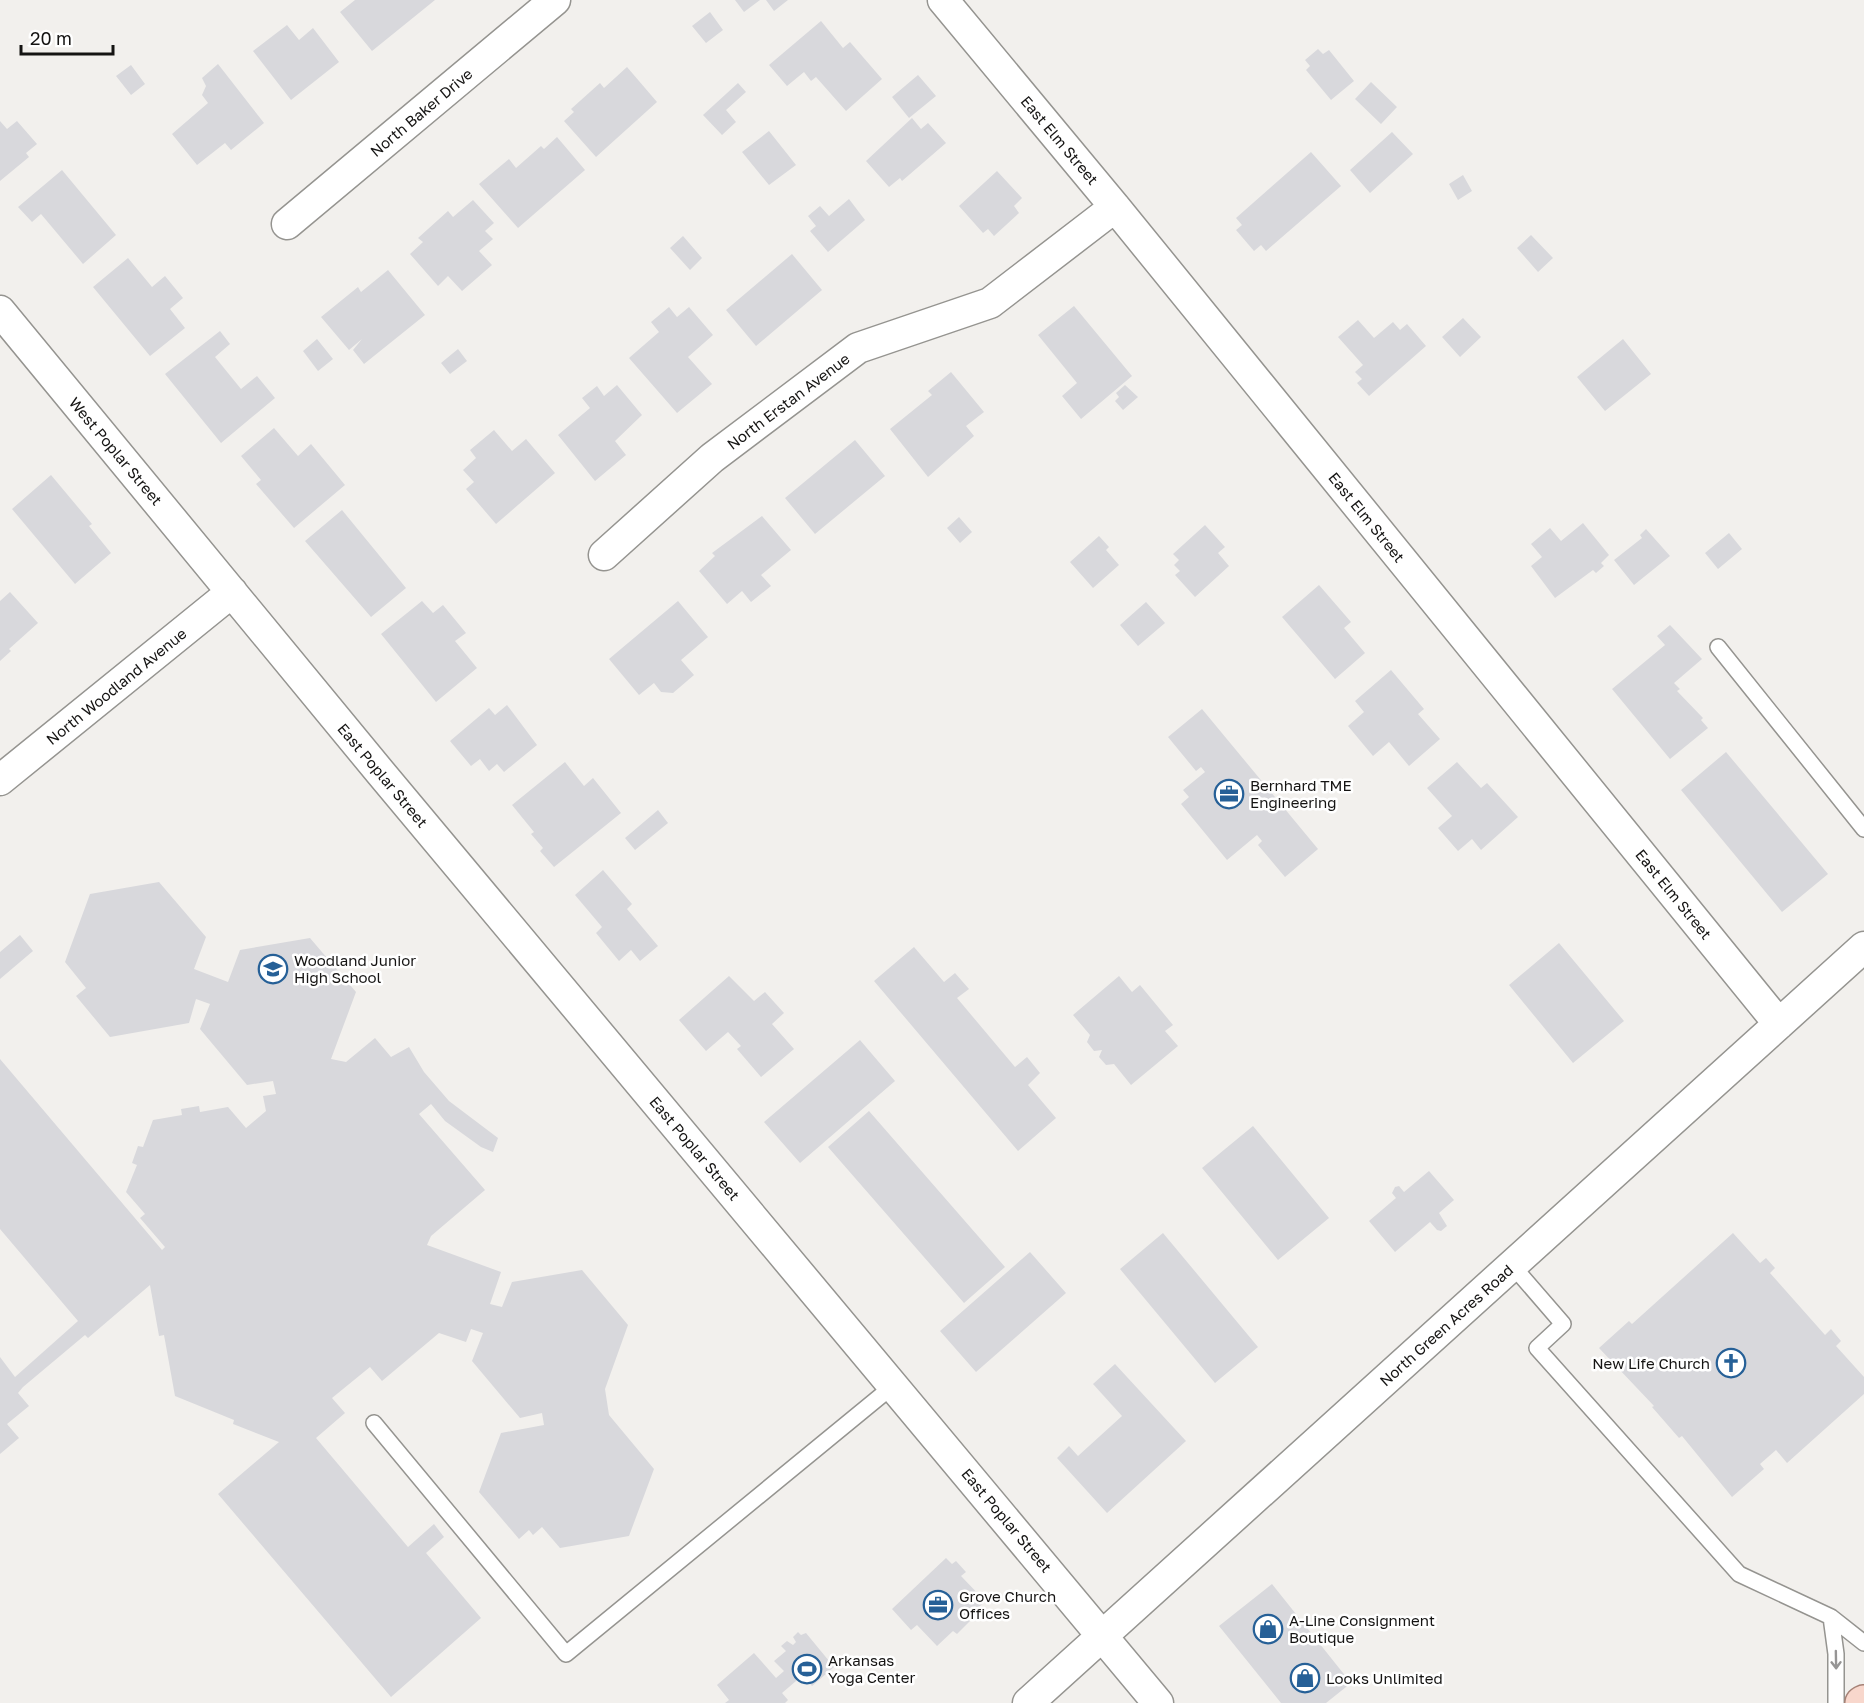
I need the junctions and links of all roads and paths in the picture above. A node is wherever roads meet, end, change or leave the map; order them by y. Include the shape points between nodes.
1 (555, 0) edge
2 (948, 6) edge
3 (1115, 207) junction
4 (287, 224) dead end
5 (0, 311) edge
6 (604, 555) dead end
7 (232, 592) junction
8 (1718, 647) dead end
9 (0, 780) edge
10 (1864, 829) edge
11 (1864, 947) edge
12 (1779, 1024) junction
13 (1512, 1265) junction
14 (894, 1386) junction
15 (374, 1423) dead end
16 (1831, 1617) junction
17 (1103, 1635) junction
18 (1864, 1643) edge
19 (1037, 1700) edge
20 (1158, 1703) edge
21 (1836, 1703) edge

1 - 4 street, North Baker Drive
2 - 3 street, East Elm Street
3 - 6 street, North Erstan Avenue via 990,303 858,348 712,458
3 - 12 street, East Elm Street
5 - 7 street, West Poplar Street
7 - 9 street, North Woodland Avenue
7 - 14 street, East Poplar Street
8 - 10 lane
11 - 12 street, North Green Acres Road
12 - 13 street, North Green Acres Road
13 - 16 lane via 1563,1324 1537,1348 1739,1574
13 - 17 street, North Green Acres Road
14 - 15 lane via 566,1654
14 - 17 street, East Poplar Street
16 - 18 lane
16 -> 21 lane
17 - 19 street, North Green Acres Road
17 - 20 street, East Poplar Street

